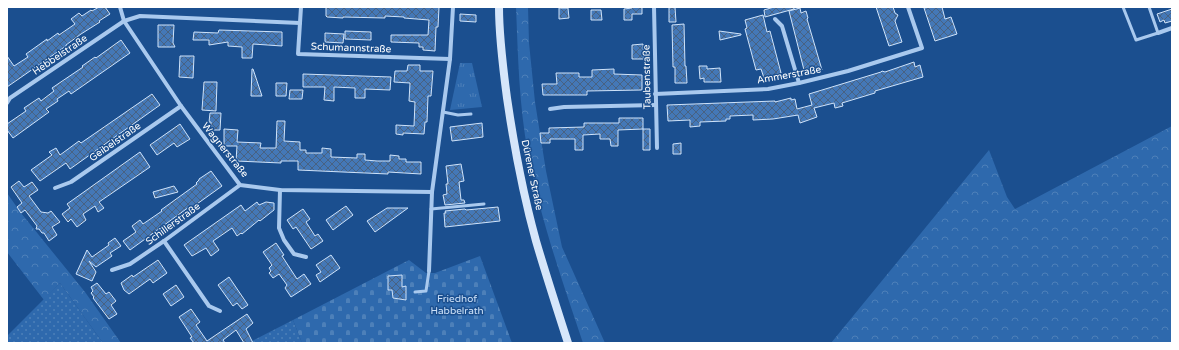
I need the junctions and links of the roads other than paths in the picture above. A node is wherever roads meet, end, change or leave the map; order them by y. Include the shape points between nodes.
1 (120, 7) edge
2 (301, 7) edge
3 (453, 7) edge
4 (499, 7) edge
5 (654, 7) edge
6 (908, 7) edge
7 (1123, 7) edge
8 (1149, 7) edge
9 (775, 19) dead end
10 (124, 21) junction
11 (300, 23) junction
12 (1172, 28) edge
13 (1158, 33) junction
14 (450, 59) junction
15 (799, 83) junction
16 (656, 94) junction
17 (7, 103) edge
18 (656, 105) junction
19 (181, 106) junction
20 (550, 109) dead end
21 (443, 112) junction
22 (472, 114) dead end
23 (657, 148) dead end
24 (240, 185) junction
25 (55, 188) dead end
26 (280, 190) junction
27 (432, 192) junction
28 (484, 204) dead end
29 (431, 210) junction
30 (164, 241) junction
31 (306, 257) dead end
32 (112, 270) dead end
33 (429, 271) joint
34 (415, 292) dead end
35 (220, 312) dead end
36 (568, 343) edge

1 - 10 street, Wagnerstraße
2 - 11 street, Schumannstraße
3 - 14 street
4 - 36 main road, Dürener Straße via 504,73 523,187 536,241
5 - 16 street, Taubenstraße
6 - 15 street, Ammerstraße via 922,48
7 - 13 lane via 1136,40
8 - 13 lane
9 - 15 street via 782,26
10 - 11 street, Hebbelstraße via 140,16
10 - 17 street, Hebbelstraße via 10,98
10 - 19 street, Wagnerstraße
11 - 14 street, Schumannstraße via 298,54
12 - 13 street
14 - 21 street
15 - 16 street, Ammerstraße via 768,88
16 - 18 street, Taubenstraße
18 - 20 street
18 - 23 street, Taubenstraße
19 - 24 street, Wagnerstraße
19 - 25 street, Geibelstraße via 70,182
21 - 22 lane
21 - 27 street
24 - 26 street, Wagnerstraße
24 - 30 street, Schillerstraße
26 - 27 street, Wagnerstraße
26 - 31 street via 279,228 294,254
27 - 29 street
28 - 29 lane
29 - 33 street
30 - 32 street, Schillerstraße via 130,264
30 - 35 street via 209,306
33 - 34 lane via 426,291

